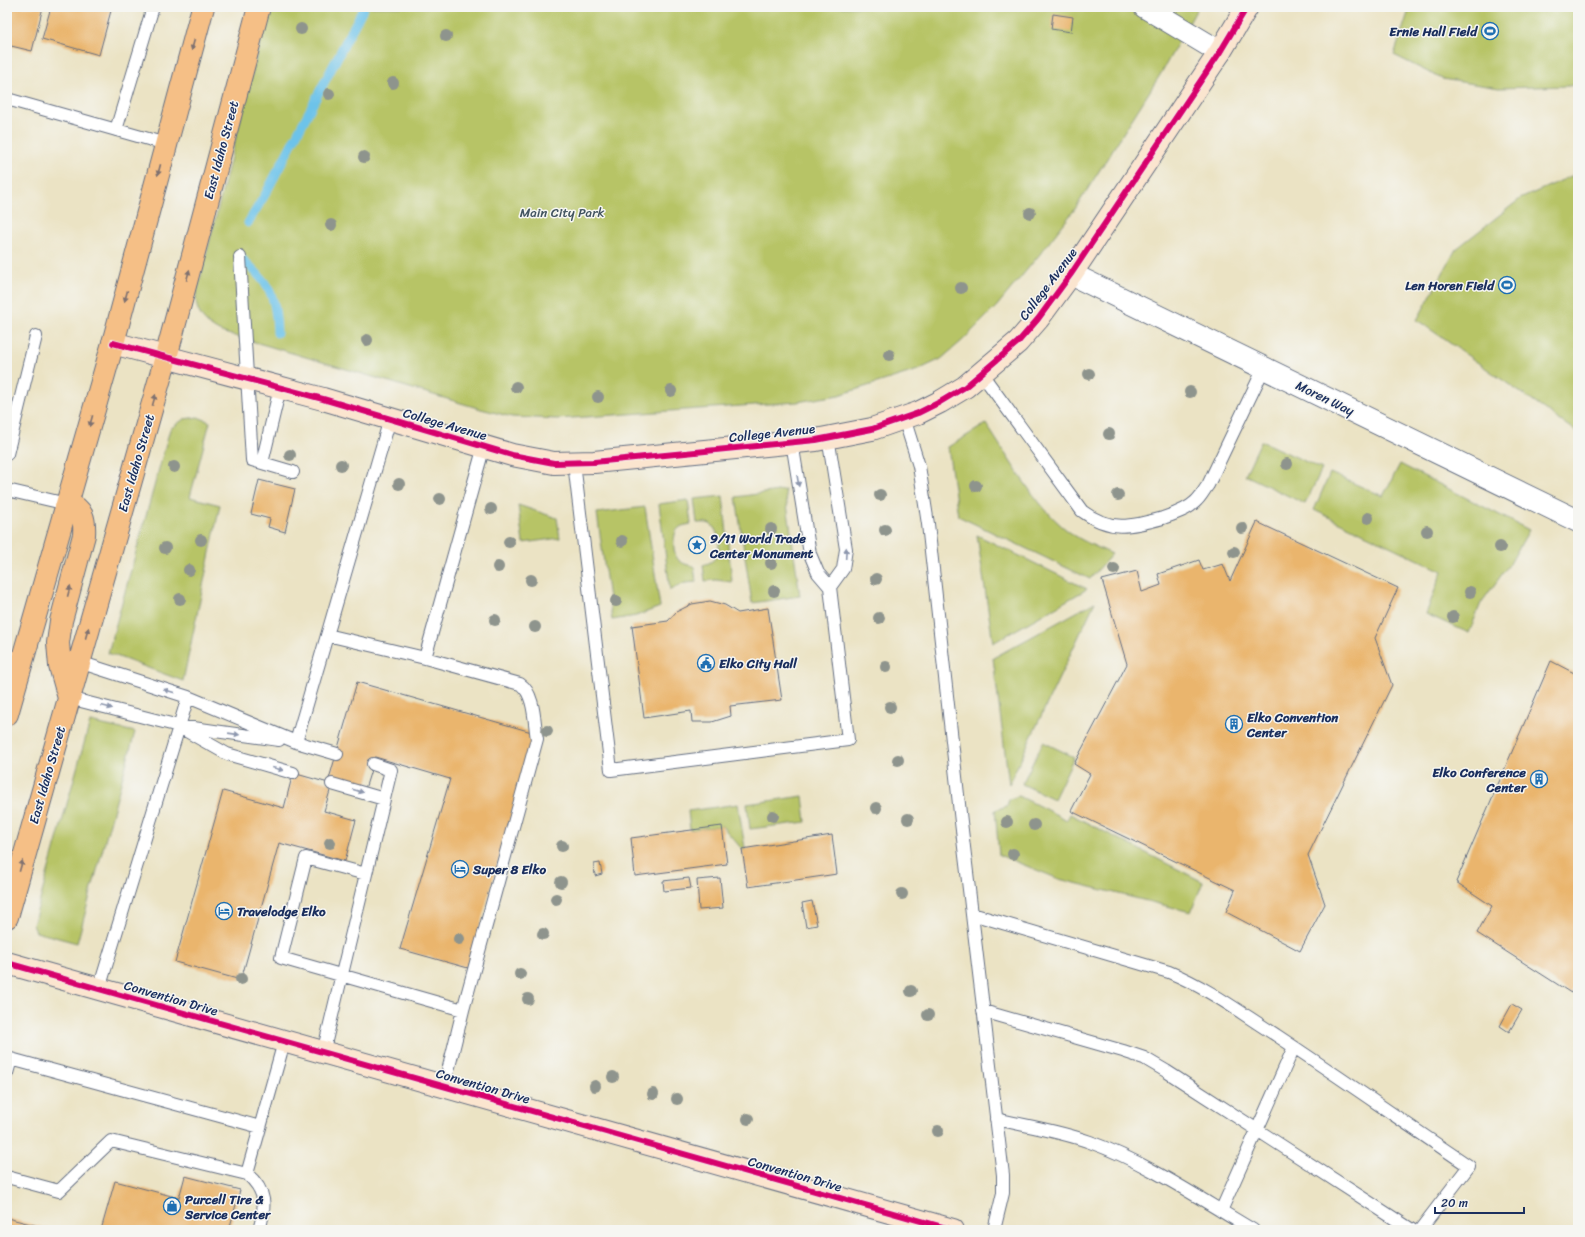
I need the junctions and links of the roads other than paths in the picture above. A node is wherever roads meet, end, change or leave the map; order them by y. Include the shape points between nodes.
1 (153, 7) edge
2 (203, 7) edge
3 (259, 7) edge
4 (1145, 7) edge
5 (1247, 7) edge
6 (1220, 52) junction
7 (7, 99) edge
8 (116, 130) junction
9 (166, 144) junction
10 (240, 257) dead end
11 (1071, 274) junction
12 (36, 336) dead end
13 (113, 343) junction
14 (166, 357) junction
15 (1264, 368) junction
16 (981, 374) junction
17 (247, 380) junction
18 (280, 388) junction
19 (904, 418) junction
20 (390, 419) junction
21 (828, 437) junction
22 (792, 442) junction
23 (484, 446) junction
24 (7, 454) edge
25 (262, 463) junction
26 (574, 463) junction
27 (293, 472) dead end
28 (7, 490) edge
29 (67, 504) junction
30 (1578, 521) edge
31 (830, 587) junction
32 (327, 635) junction
33 (15, 658) edge
34 (425, 658) junction
35 (79, 662) junction
36 (188, 697) junction
37 (69, 698) junction
38 (7, 714) edge
39 (179, 726) junction
40 (296, 742) junction
41 (337, 754) dead end
42 (372, 764) dead end
43 (293, 773) dead end
44 (332, 784) dead end
45 (384, 799) junction
46 (366, 874) junction
47 (972, 914) junction
48 (7, 917) edge
49 (7, 963) edge
50 (342, 976) junction
51 (99, 989) junction
52 (463, 1010) junction
53 (983, 1011) junction
54 (284, 1042) junction
55 (1294, 1047) junction
56 (324, 1053) junction
57 (7, 1073) edge
58 (444, 1087) junction
59 (996, 1119) junction
60 (260, 1127) junction
61 (1258, 1130) junction
62 (247, 1174) junction
63 (7, 1177) edge
64 (1221, 1211) junction
65 (259, 1230) edge
66 (953, 1230) edge
67 (994, 1230) edge
68 (1253, 1230) edge
69 (1412, 1230) edge
70 (1420, 1230) edge

1 - 8 lane
2 -> 9 main road
14 -> 3 main road, East Idaho Street
4 - 6 street
5 - 6 street, College Avenue
6 - 11 street, College Avenue
7 - 8 lane
8 - 9 lane
9 -> 13 main road
10 - 17 lane
11 - 15 street, Moren Way
11 - 16 street, College Avenue via 1018,342
12 - 24 lane
13 - 14 street, College Avenue
13 -> 29 main road
14 - 17 street, College Avenue
35 -> 14 main road, East Idaho Street
15 - 16 lane via 1208,485 1196,501 1188,508 1165,517 1141,524 1119,526 1101,522 1082,511
15 - 30 street, Moren Way
16 - 19 street, College Avenue via 940,402
17 - 18 street, College Avenue
17 - 25 lane via 252,460
18 - 20 street, College Avenue
18 - 25 lane
19 - 21 street, College Avenue
19 - 47 lane via 919,466 928,524
20 - 23 street, College Avenue
20 - 32 lane
21 - 22 street, College Avenue
31 -> 21 lane via 843,569 846,549
22 - 26 street, College Avenue
22 -> 31 lane via 810,554 818,573
23 - 26 street, College Avenue via 532,460
23 - 34 lane
25 - 27 lane
26 - 31 lane via 611,770 848,740
28 - 29 lane
29 - 33 main road
37 -> 29 main road via 60,666 58,643 84,526 81,512
32 - 34 lane
32 - 40 lane
33 - 38 main road
34 - 52 lane via 525,687 532,706 537,739
36 -> 35 lane
35 - 37 main road, East Idaho Street
36 - 39 lane
36 - 40 lane
37 -> 39 lane
48 -> 37 main road, East Idaho Street
39 -> 40 lane
39 -> 43 lane via 227,754
39 - 51 lane
40 - 41 lane
42 - 45 lane via 391,770
44 -> 45 lane
45 - 46 lane
46 - 50 lane
46 - 50 lane via 306,858 281,958
47 - 53 lane
47 - 55 lane via 1184,978
49 - 51 street, Convention Drive
50 - 52 lane
50 - 56 lane
51 - 54 street, Convention Drive
52 - 58 lane
53 - 59 lane
53 - 61 lane via 1144,1058
54 - 56 street, Convention Drive
54 - 60 lane
55 - 61 lane
55 - 70 lane via 1469,1166
56 - 58 street, Convention Drive
57 - 60 lane via 11,1059
58 - 66 street, Convention Drive
59 - 64 lane via 1090,1142 1155,1172
59 - 67 lane via 1003,1184
60 - 62 lane
61 - 64 lane
61 - 69 lane
62 - 63 lane via 111,1141 59,1191
62 - 65 lane via 255,1181 263,1197 265,1207
64 - 68 lane

